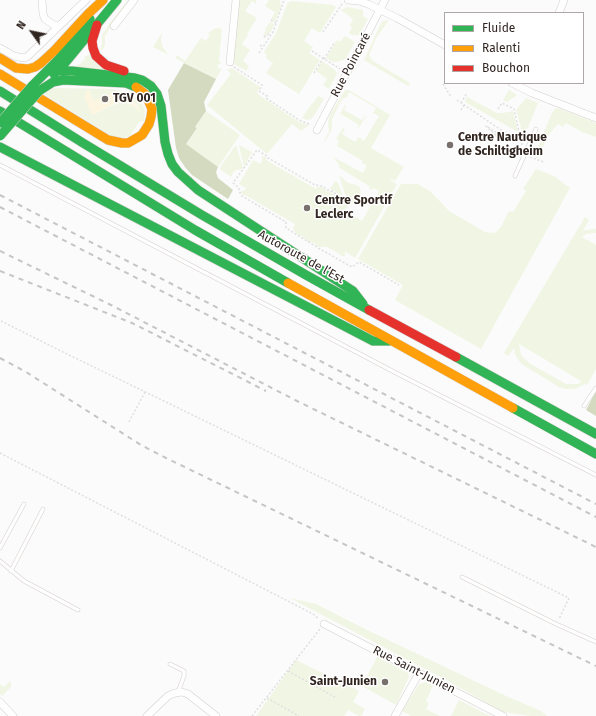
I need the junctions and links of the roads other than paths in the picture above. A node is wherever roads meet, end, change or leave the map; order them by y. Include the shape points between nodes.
1 (42, 0) edge
2 (86, 0) edge
3 (104, 0) edge
4 (117, 0) edge
5 (134, 0) edge
6 (236, 0) edge
7 (348, 0) edge
8 (385, 0) edge
9 (564, 0) edge
10 (380, 10) junction
11 (558, 12) edge
12 (59, 25) junction
13 (97, 25) junction
14 (114, 26) dead end
15 (444, 44) edge
16 (0, 48) edge
17 (0, 58) edge
18 (230, 62) road end
19 (47, 71) junction
20 (58, 71) junction
21 (0, 74) edge
22 (525, 86) edge
23 (36, 88) junction
24 (0, 91) edge
25 (0, 111) edge
26 (596, 118) edge
27 (0, 123) edge
28 (536, 129) dead end
29 (317, 130) dead end
30 (0, 136) edge
31 (0, 147) edge
32 (0, 165) edge
33 (515, 176) dead end
34 (224, 207) junction
35 (367, 308) junction
36 (391, 341) junction
37 (596, 388) edge
38 (584, 406) dead end
39 (596, 434) edge
40 (596, 454) edge
41 (596, 475) edge
42 (24, 504) dead end
43 (43, 509) dead end
44 (0, 548) edge
45 (0, 562) edge
46 (11, 571) junction
47 (462, 577) dead end
48 (78, 610) dead end
49 (324, 624) road end
50 (596, 642) edge
51 (170, 664) dead end
52 (419, 673) junction
53 (178, 692) junction
54 (0, 702) edge
55 (8, 710) junction
56 (2, 716) edge
57 (13, 716) edge
58 (147, 716) edge
59 (216, 716) edge
60 (394, 716) edge
61 (503, 716) edge

1 - 12 street via 45,19
2 - 12 street
3 - 17 main road via 35,67 16,68
3 - 19 main road
4 - 13 main road
5 - 14 street
6 - 18 street
7 - 10 street via 359,1
8 - 10 street, Rue Poincaré
9 - 11 street
10 - 15 street
10 - 29 street, Rue Poincaré
12 - 16 street via 23,58
13 - 20 main road
13 - 34 main road via 92,41 96,56 106,65 143,76 158,88 164,99 176,159 182,169
19 - 20 main road
19 - 23 main road
20 - 23 main road
20 - 34 main road via 72,70 135,78 151,86 162,106 165,142 172,164 198,190
21 - 23 main road via 114,142 128,143 142,135 151,117 152,110 145,94 137,87 126,83 63,80
22 - 26 street
23 - 27 main road, bridge
23 - 30 main road, bridge
24 - 35 main road, Autoroute de l’Est via 202,215
25 - 36 main road via 195,230
28 - 33 lane
31 - 36 main road via 373,341
32 - 41 lane
34 - 35 main road via 353,290
35 - 39 main road, Autoroute de l’Est
36 - 40 main road
37 - 38 lane
42 - 44 lane
43 - 46 lane
45 - 46 lane
46 - 48 lane via 24,581
47 - 50 lane
49 - 52 street, Rue Saint-Junien
51 - 53 lane via 184,671
52 - 60 street
52 - 61 street, Rue Saint-Junien
53 - 58 street via 168,696
53 - 59 street via 188,694
54 - 55 street
55 - 56 street
55 - 57 street

